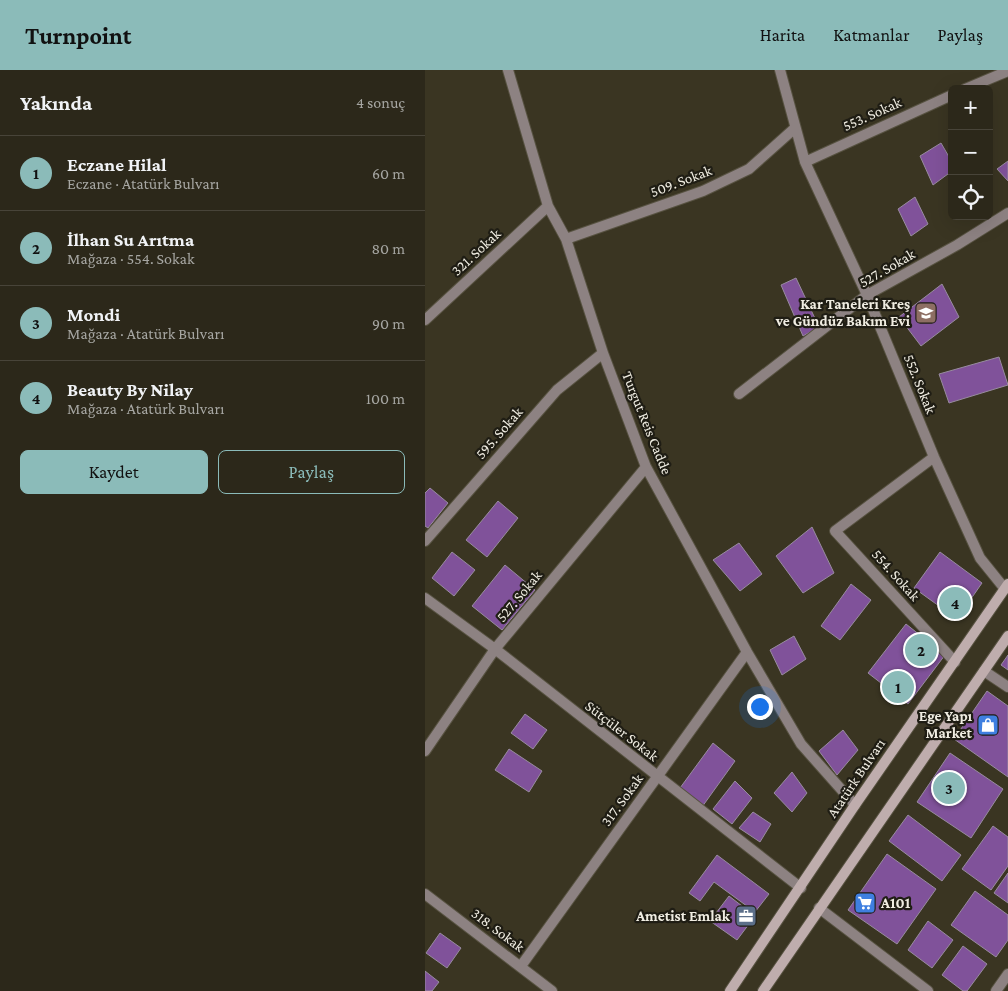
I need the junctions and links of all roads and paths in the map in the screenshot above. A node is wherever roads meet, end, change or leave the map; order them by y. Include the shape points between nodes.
1 (508, 70) edge
2 (780, 70) edge
3 (1008, 71) edge
4 (975, 85) edge
5 (948, 97) edge
6 (795, 128) junction
7 (805, 162) junction
8 (548, 206) junction
9 (1008, 213) edge
10 (566, 239) junction
11 (867, 295) junction
12 (425, 320) edge
13 (603, 353) junction
14 (739, 394) dead end
15 (934, 458) junction
16 (646, 467) junction
17 (425, 541) edge
18 (1007, 586) edge
19 (425, 598) edge
20 (1008, 636) edge
21 (495, 649) junction
22 (747, 652) junction
23 (955, 662) junction
24 (984, 671) junction
25 (1008, 687) edge
26 (425, 751) edge
27 (657, 777) junction
28 (855, 805) junction
29 (801, 888) junction
30 (425, 894) edge
31 (819, 908) junction
32 (521, 966) junction
33 (1008, 974) edge
34 (552, 991) edge
35 (730, 991) edge
36 (763, 991) edge
37 (928, 991) edge
38 (996, 991) edge

1 - 8 street, Turgut Reis Cadde
2 - 6 street, 552. Sokak
3 - 4 street
5 - 7 street, 553. Sokak
6 - 7 street, 552. Sokak
6 - 10 street, 509. Sokak via 749,169 703,190
7 - 11 street, 552. Sokak
8 - 10 street, Turgut Reis Cadde
8 - 12 street, 321. Sokak
9 - 11 street, 527. Sokak
10 - 13 street, Turgut Reis Cadde
11 - 14 street, 527. Sokak
11 - 15 street, 552. Sokak
13 - 16 street, Turgut Reis Cadde
13 - 17 street, 595. Sokak via 557,390
15 - 18 street, 552. Sokak via 980,558
15 - 23 street, 554. Sokak via 835,531
16 - 21 street, 527. Sokak
16 - 22 street, Turgut Reis Cadde
18 - 23 main road, Atatürk Bulvarı
19 - 21 street, Sütçüler Sokak
20 - 24 main road
21 - 26 street, 527. Sokak
21 - 27 street, Sütçüler Sokak
22 - 27 street, 317. Sokak
22 - 28 street, Turgut Reis Cadde via 801,744
23 - 28 main road, Atatürk Bulvarı
24 - 25 street
24 - 31 main road
27 - 29 street, Sütçüler Sokak
27 - 32 street, 317. Sokak
28 - 29 main road, Atatürk Bulvarı
29 - 35 main road, Atatürk Bulvarı
30 - 32 street, 318. Sokak
31 - 36 main road
31 - 37 street
32 - 34 street, 318. Sokak
33 - 38 street

